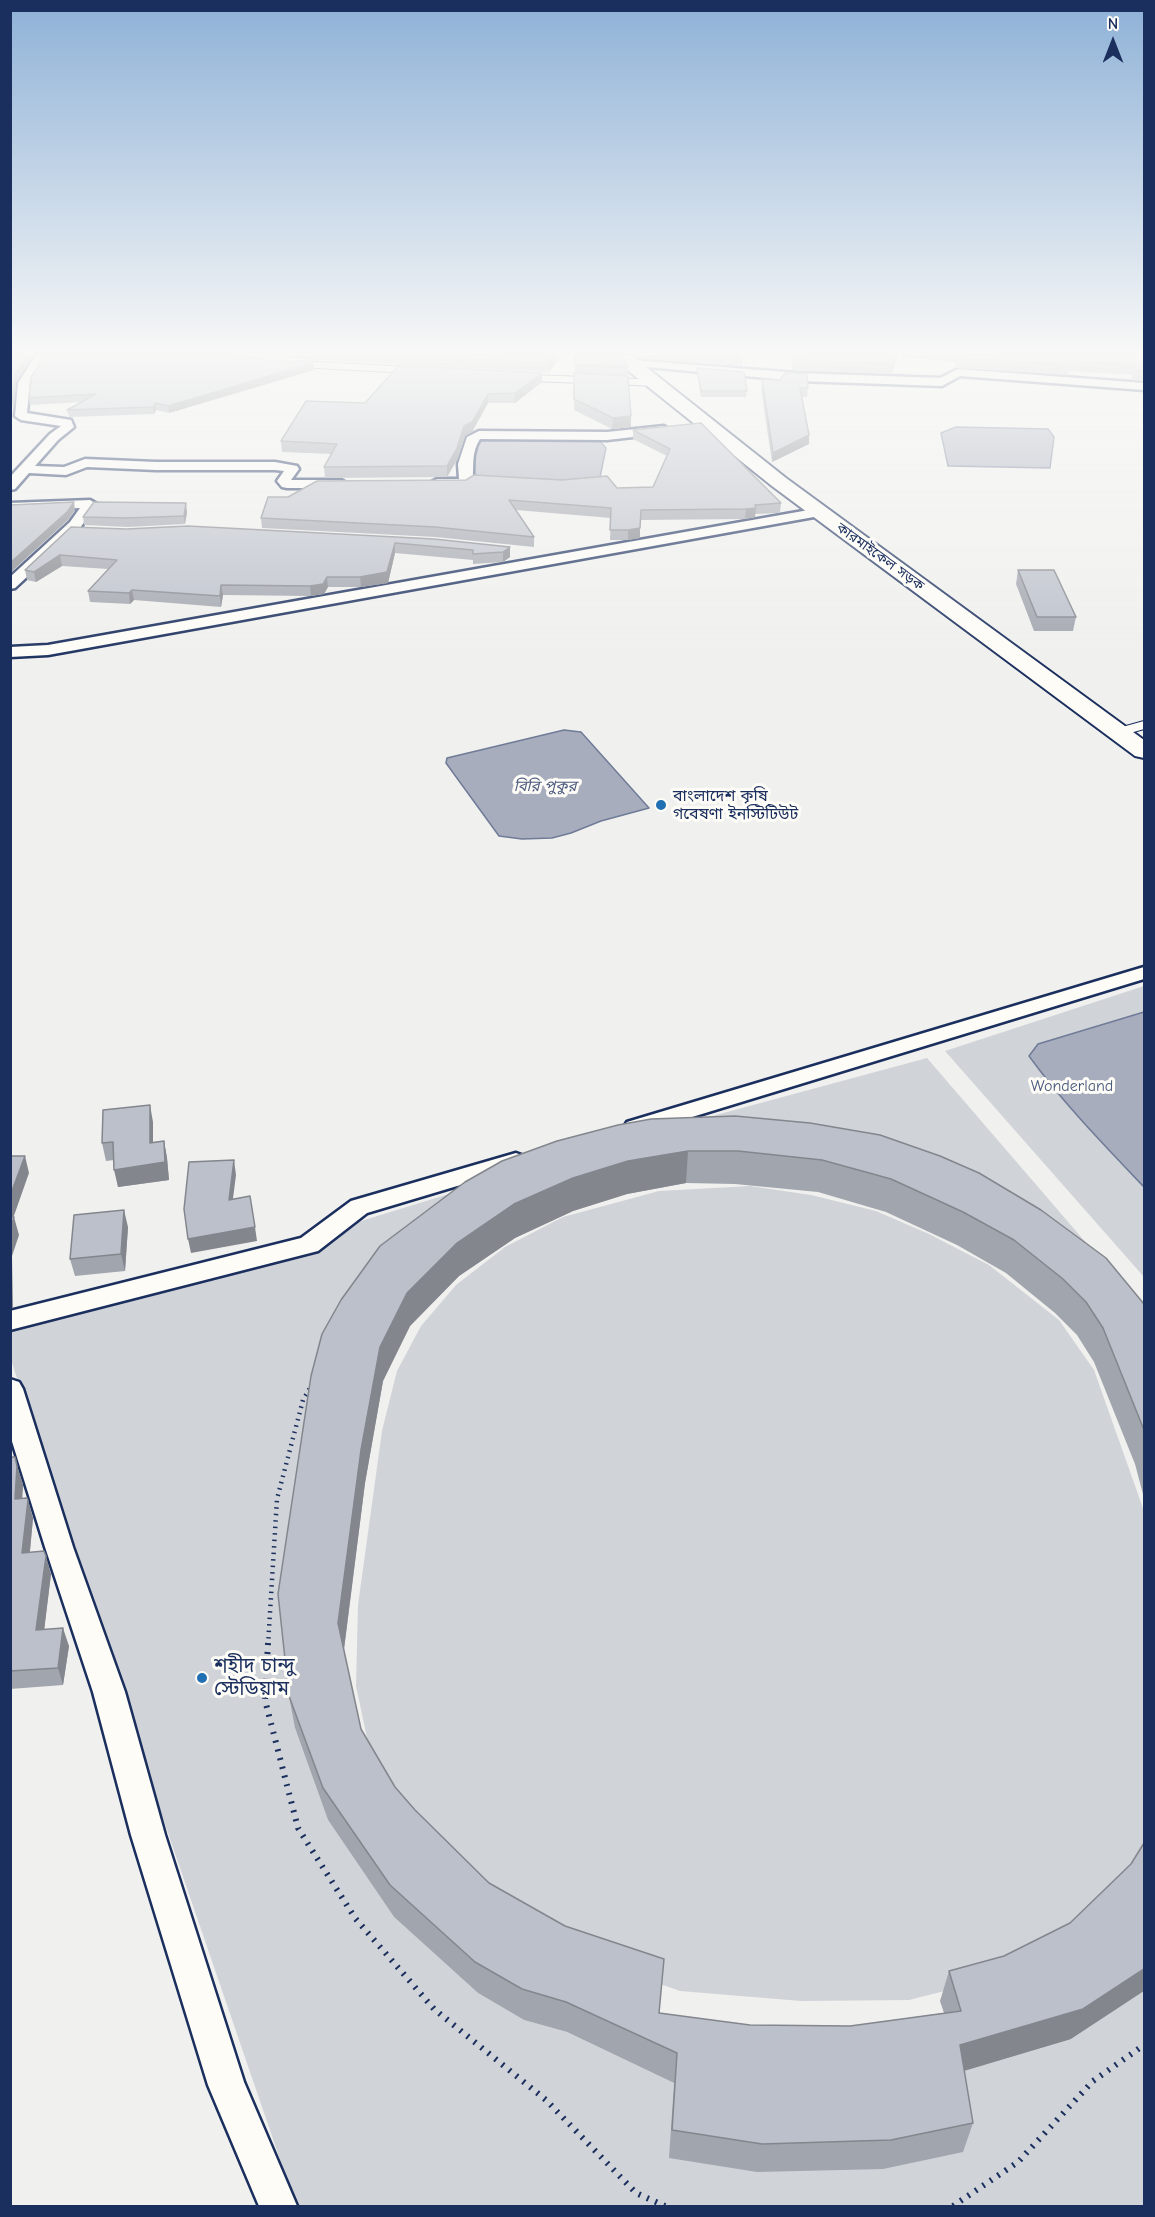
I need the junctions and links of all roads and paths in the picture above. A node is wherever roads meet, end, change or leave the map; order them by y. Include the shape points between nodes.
1 (35, 458) edge
2 (467, 458) edge
3 (750, 458) edge
4 (26, 469) junction
5 (421, 483) edge
6 (354, 484) edge
7 (10, 486) edge
8 (10, 507) edge
9 (819, 512) junction
10 (68, 531) junction
11 (88, 531) edge
12 (516, 551) dead end
13 (573, 556) junction
14 (10, 585) edge
15 (10, 652) edge
16 (1144, 725) edge
17 (1119, 732) junction
18 (1144, 751) edge
19 (1144, 973) edge
20 (616, 1132) edge
21 (538, 1155) edge
22 (10, 1321) edge
23 (315, 1379) edge
24 (10, 1389) edge
25 (1144, 2045) edge
26 (278, 2206) edge
27 (665, 2206) edge
28 (953, 2206) edge

1 - 4 street
2 - 5 street via 466,483
3 - 9 street, কারমাইকেল সড়ক
4 - 6 street via 66,471 85,463 288,466 292,470 284,481 287,484
4 - 7 street
8 - 10 street via 90,504
9 - 13 street
9 - 17 street, কারমাইকেল সড়ক
10 - 11 street
10 - 14 street
12 - 13 street
13 - 15 street via 48,650
16 - 17 lane
17 - 18 street, কারমাইকেল সড়ক
19 - 20 street
21 - 22 street via 359,1207 309,1245
23 - 27 path via 303,1400 277,1498 265,1700 298,1828 355,1918 434,2009 546,2100 636,2193
24 - 26 street via 109,1692 148,1835 226,2085
25 - 28 path via 1093,2081 1018,2162

